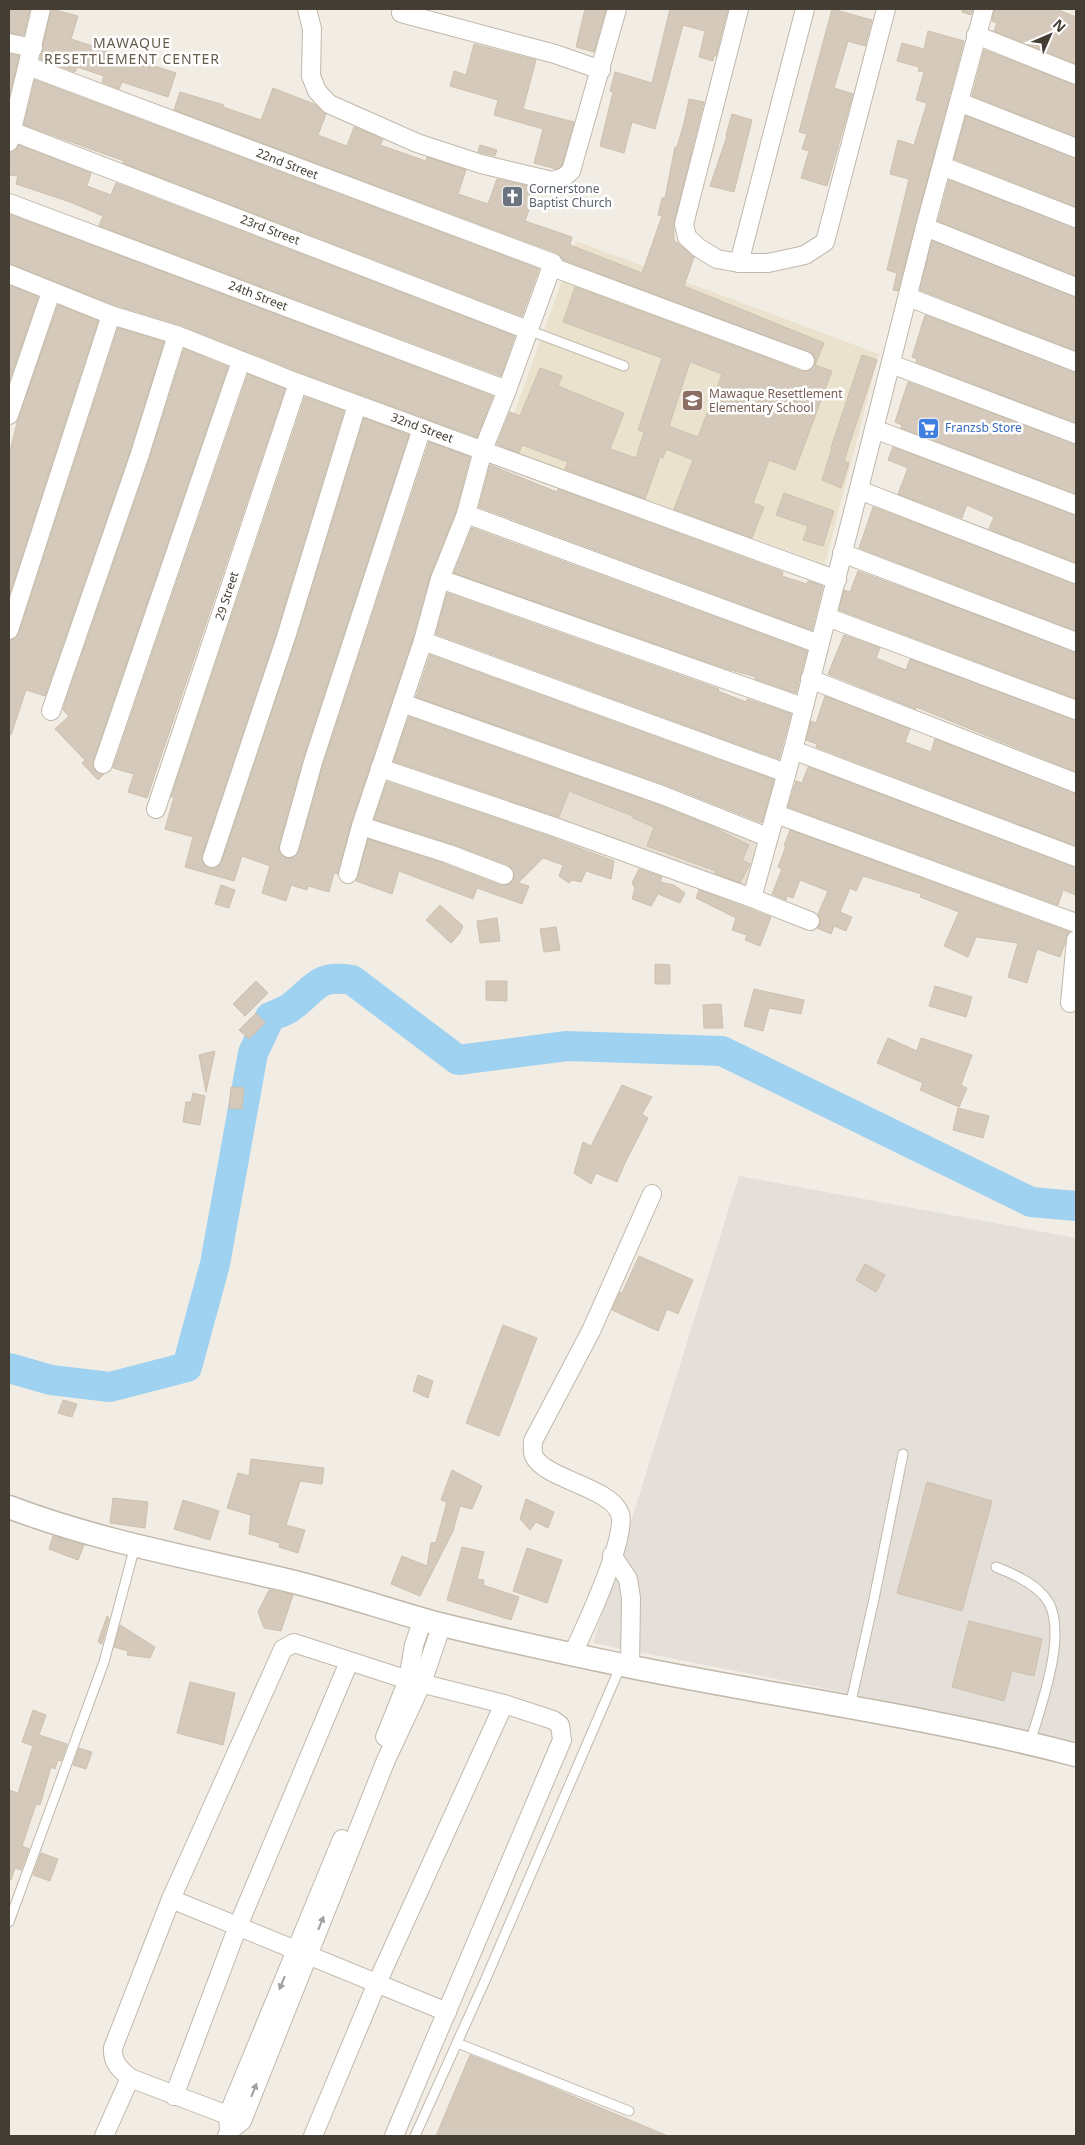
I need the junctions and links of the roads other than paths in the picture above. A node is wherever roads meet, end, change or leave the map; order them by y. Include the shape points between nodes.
1 (41, 9) edge
2 (307, 9) edge
3 (617, 9) edge
4 (739, 9) edge
5 (805, 9) edge
6 (886, 9) edge
7 (984, 9) edge
8 (401, 13) dead end
9 (976, 35) junction
10 (9, 43) edge
11 (33, 48) junction
12 (28, 66) junction
13 (601, 70) junction
14 (1076, 75) edge
15 (959, 102) junction
16 (13, 113) edge
17 (10, 137) edge
18 (1076, 148) edge
19 (942, 166) junction
20 (9, 203) edge
21 (1076, 218) edge
22 (925, 227) junction
23 (550, 263) junction
24 (739, 263) junction
25 (9, 274) edge
26 (1076, 287) edge
27 (51, 292) junction
28 (908, 297) junction
29 (111, 315) junction
30 (528, 330) junction
31 (177, 336) junction
32 (241, 361) junction
33 (805, 362) dead end
34 (1076, 362) edge
35 (891, 364) junction
36 (624, 366) dead end
37 (298, 383) junction
38 (507, 390) junction
39 (357, 405) junction
40 (9, 415) edge
41 (422, 428) junction
42 (874, 429) junction
43 (1076, 434) edge
44 (483, 450) junction
45 (859, 490) junction
46 (1076, 505) edge
47 (466, 514) junction
48 (842, 553) junction
49 (1076, 574) edge
50 (440, 579) junction
51 (837, 580) junction
52 (827, 617) junction
53 (9, 630) edge
54 (424, 641) junction
55 (1076, 642) edge
56 (819, 644) junction
57 (810, 679) junction
58 (402, 703) junction
59 (803, 707) junction
60 (1076, 710) edge
61 (51, 711) dead end
62 (793, 750) junction
63 (103, 764) dead end
64 (380, 768) junction
65 (786, 774) junction
66 (1076, 783) edge
67 (156, 808) dead end
68 (776, 814) junction
69 (360, 826) junction
70 (767, 837) junction
71 (289, 848) dead end
72 (1076, 857) edge
73 (212, 858) dead end
74 (348, 874) dead end
75 (504, 875) dead end
76 (752, 898) junction
77 (810, 921) dead end
78 (1076, 923) edge
79 (1076, 940) edge
80 (1070, 1003) dead end
81 (652, 1194) dead end
82 (903, 1454) dead end
83 (9, 1507) edge
84 (135, 1545) junction
85 (612, 1555) junction
86 (996, 1567) dead end
87 (432, 1622) junction
88 (573, 1653) junction
89 (349, 1662) junction
90 (625, 1665) junction
91 (415, 1681) junction
92 (504, 1704) junction
93 (850, 1706) junction
94 (1030, 1743) junction
95 (1076, 1755) edge
96 (172, 1899) junction
97 (9, 1922) edge
98 (238, 1926) junction
99 (302, 1952) junction
100 (377, 1983) junction
101 (447, 2012) junction
102 (457, 2043) junction
103 (130, 2078) junction
104 (174, 2096) junction
105 (629, 2111) dead end
106 (232, 2126) edge
107 (104, 2136) edge
108 (314, 2136) edge
109 (394, 2136) edge
110 (415, 2136) edge

1 - 11 street
2 - 13 street via 312,29 311,76 316,92 330,104 416,143 481,164 552,181 571,171
3 - 13 street
4 - 24 street via 684,224 687,237 699,248 717,259
5 - 24 street
6 - 24 street via 825,242 815,250 796,257 768,263
7 - 9 street
8 - 13 street via 555,54
9 - 14 street
9 - 15 street
10 - 11 street
11 - 12 street
12 - 16 street
12 - 23 street, 22nd Street
15 - 18 street
15 - 19 street
16 - 17 street
17 - 30 street, 23rd Street
19 - 21 street
19 - 22 street
20 - 38 street, 24th Street
22 - 26 street
22 - 28 street
23 - 30 street
23 - 33 street, 22nd Street
25 - 27 street, 32nd Street
27 - 29 street, 32nd Street
27 - 40 street
28 - 34 street
28 - 35 street
29 - 31 street, 32nd Street
29 - 53 street
30 - 36 lane
30 - 38 street
31 - 32 street, 32nd Street
31 - 61 street via 139,457
32 - 37 street, 32nd Street
32 - 63 street
35 - 42 street
35 - 43 street
37 - 39 street, 32nd Street
37 - 67 street, 29 Street
38 - 44 street
39 - 41 street, 32nd Street
39 - 73 street via 286,637
41 - 44 street, 32nd Street
41 - 71 street via 336,690
42 - 45 street
42 - 46 street
44 - 47 street
44 - 51 street, 32nd Street
45 - 48 street
45 - 49 street
47 - 50 street
47 - 56 street
48 - 51 street
48 - 55 street
50 - 54 street
50 - 59 street
51 - 52 street
52 - 56 street
52 - 60 street
54 - 58 street
54 - 65 street
56 - 57 street
57 - 59 street
57 - 66 street
58 - 64 street
58 - 70 street
59 - 62 street
62 - 65 street
62 - 72 street
64 - 69 street
64 - 76 street
65 - 68 street
68 - 70 street
68 - 78 street
69 - 74 street
69 - 75 street
70 - 76 street
76 - 77 street
79 - 80 street
81 - 85 street via 591,1332 533,1440 533,1455 543,1467 612,1501 620,1514 620,1532
82 - 93 lane
83 - 84 street via 53,1524
84 - 87 street via 290,1581
84 - 97 lane via 104,1662
85 - 88 street via 597,1602
85 - 90 street via 628,1579 631,1598
86 - 94 lane via 1032,1585 1044,1597 1049,1603 1057,1632
87 - 88 street
87 - 91 street
88 - 90 street
89 - 91 street
89 - 96 street via 294,1643 283,1649
89 - 98 street
90 - 93 street
90 - 102 lane
91 - 92 street
91 - 99 street via 386,1760
92 - 100 street
92 - 101 street via 553,1720 560,1725 562,1740
93 - 94 street
94 - 95 street
96 - 98 street
96 - 103 street via 113,2048 116,2066
98 - 99 street
98 - 104 street
99 - 100 street
99 - 106 street
100 - 101 street
100 - 108 street
101 - 109 street
102 - 105 lane
102 - 110 lane
103 - 104 street
103 - 107 street
104 - 106 street

